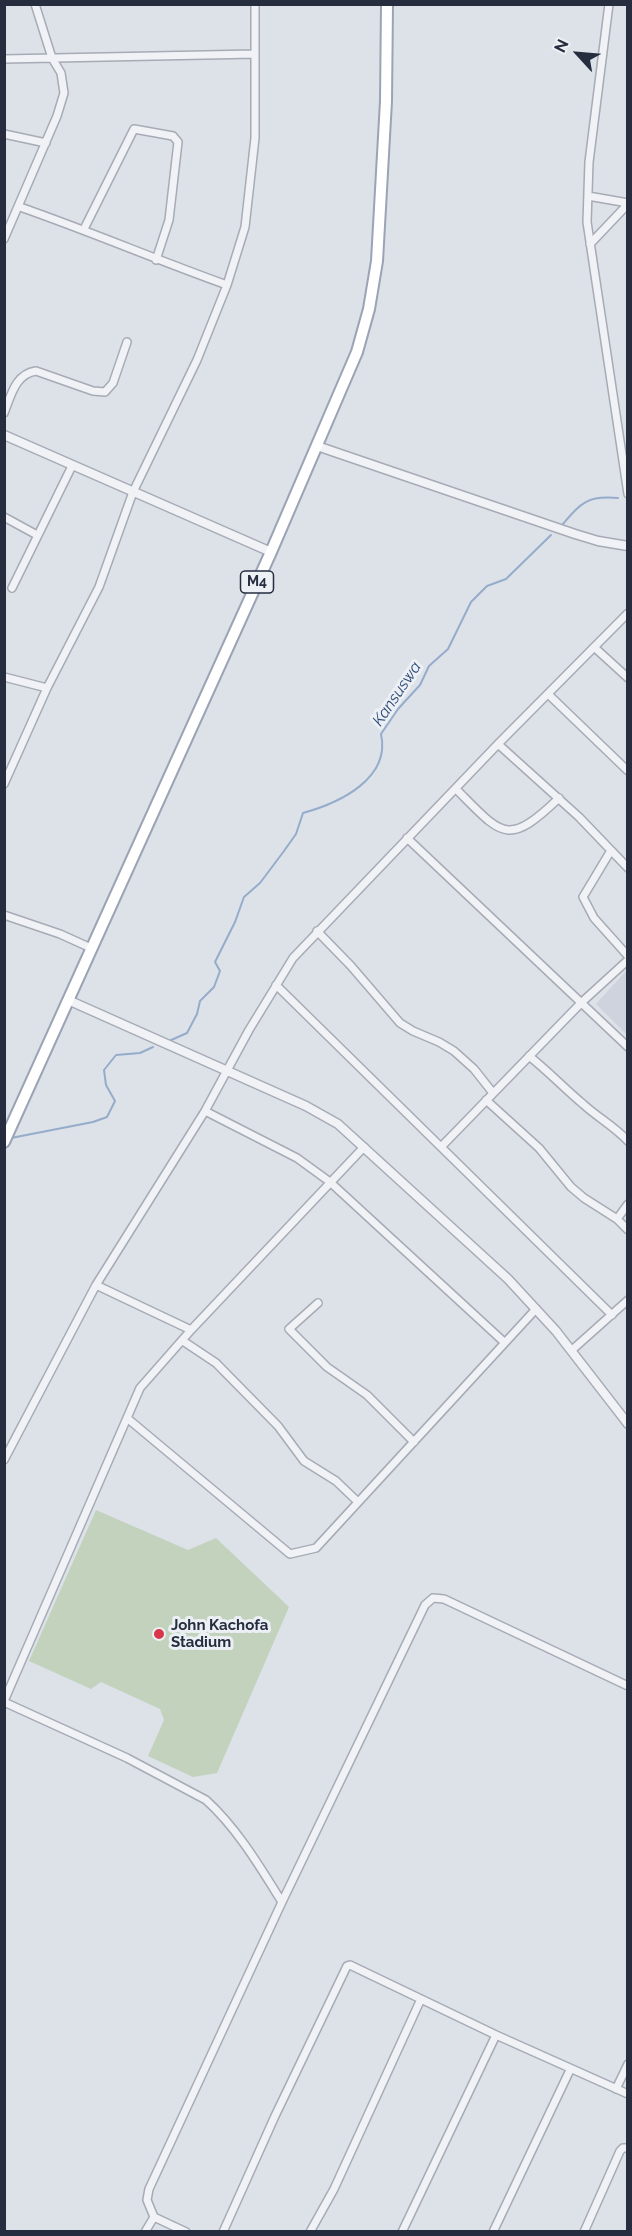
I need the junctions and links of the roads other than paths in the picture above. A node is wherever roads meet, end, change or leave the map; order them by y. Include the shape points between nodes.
1 (35, 4) edge
2 (255, 4) edge
3 (387, 4) edge
4 (609, 4) edge
5 (255, 54) junction
6 (52, 58) junction
7 (4, 59) edge
8 (4, 134) edge
9 (46, 143) junction
10 (588, 196) junction
11 (627, 204) edge
12 (20, 207) junction
13 (84, 230) junction
14 (4, 239) edge
15 (590, 244) junction
16 (156, 260) junction
17 (227, 285) junction
18 (127, 342) dead end
19 (4, 413) edge
20 (4, 435) edge
21 (317, 446) junction
22 (72, 466) junction
23 (134, 492) junction
24 (627, 494) edge
25 (4, 517) edge
26 (37, 535) junction
27 (627, 546) edge
28 (271, 552) junction
29 (12, 588) dead end
30 (627, 613) edge
31 (594, 647) junction
32 (4, 677) edge
33 (627, 678) edge
34 (47, 688) junction
35 (548, 694) junction
36 (498, 744) junction
37 (627, 771) edge
38 (4, 784) edge
39 (456, 789) junction
40 (559, 798) junction
41 (407, 838) junction
42 (610, 852) junction
43 (627, 868) edge
44 (4, 915) edge
45 (317, 931) junction
46 (91, 948) junction
47 (627, 958) edge
48 (276, 985) junction
49 (68, 1000) junction
50 (582, 1002) junction
51 (627, 1047) edge
52 (529, 1056) junction
53 (226, 1071) junction
54 (493, 1093) junction
55 (486, 1100) junction
56 (205, 1111) junction
57 (627, 1141) edge
58 (4, 1142) edge
59 (364, 1147) junction
60 (441, 1147) junction
61 (330, 1182) junction
62 (627, 1204) edge
63 (617, 1219) junction
64 (627, 1230) edge
65 (96, 1285) junction
66 (627, 1300) edge
67 (318, 1303) dead end
68 (536, 1309) junction
69 (612, 1315) junction
70 (192, 1330) junction
71 (183, 1341) junction
72 (504, 1342) junction
73 (572, 1350) junction
74 (127, 1418) junction
75 (627, 1424) edge
76 (414, 1442) junction
77 (4, 1460) edge
78 (358, 1502) junction
79 (627, 1686) edge
80 (4, 1702) edge
81 (282, 1902) junction
82 (421, 1999) junction
83 (496, 2035) junction
84 (627, 2064) edge
85 (570, 2070) junction
86 (616, 2089) junction
87 (627, 2094) edge
88 (627, 2148) edge
89 (154, 2217) junction
90 (145, 2232) edge
91 (186, 2232) edge
92 (223, 2232) edge
93 (310, 2232) edge
94 (402, 2232) edge
95 (493, 2232) edge
96 (584, 2232) edge

1 - 6 street
2 - 5 street
3 - 21 main road, M4 via 377,261 357,352
4 - 10 street
5 - 6 street
5 - 17 street via 255,138 245,227
6 - 7 street
6 - 9 street via 61,73 64,93
8 - 9 street
9 - 12 street
10 - 11 street
10 - 15 street
11 - 15 street
12 - 13 street
12 - 14 street
13 - 16 street
13 - 16 street via 134,129 173,136 178,142 169,220
15 - 24 street
16 - 17 street
17 - 23 street via 197,360
18 - 19 street via 113,383 105,392 28,372 22,376
20 - 22 street
21 - 27 street via 575,534
21 - 28 main road, M4
22 - 23 street
22 - 26 street
23 - 28 street
23 - 34 street via 99,586
25 - 26 street
26 - 29 street
28 - 46 main road, M4
30 - 31 street
31 - 33 street
31 - 35 street
32 - 34 street
34 - 38 street
35 - 36 street
35 - 37 street
36 - 39 street
36 - 40 street
39 - 40 street via 492,824 511,831 538,818
39 - 41 street
40 - 42 street
41 - 45 street
41 - 50 street
42 - 43 street
42 - 47 street via 583,897 594,918
44 - 46 street
45 - 48 street via 292,958
45 - 54 street via 400,1023 454,1051
46 - 49 main road, M4
47 - 50 street
48 - 53 street
48 - 60 street
49 - 53 street
49 - 58 main road, M4
50 - 51 street
50 - 52 street
52 - 54 street
52 - 57 street
53 - 56 street
53 - 59 street via 323,1115
54 - 55 street
55 - 60 street
55 - 63 street via 539,1148 578,1193
56 - 61 street via 297,1158
56 - 65 street
59 - 61 street
59 - 68 street
60 - 69 street
61 - 70 street
61 - 72 street
62 - 63 street
63 - 64 street
65 - 70 street
65 - 77 street
66 - 69 street
67 - 76 street via 289,1329 327,1367 367,1395
68 - 72 street
68 - 73 street
69 - 73 street
70 - 71 street
71 - 74 street via 140,1388
71 - 78 street via 216,1363 278,1426 304,1461 336,1481
72 - 76 street
73 - 75 street
74 - 78 street via 290,1554 316,1548
74 - 80 street
76 - 78 street
79 - 81 street via 444,1599 433,1598 425,1605
80 - 81 street via 127,1758 206,1800 257,1863
81 - 89 street via 149,2189 147,2200
82 - 83 street
82 - 92 street via 347,1966
82 - 93 street via 334,2189
83 - 85 street
83 - 94 street
84 - 86 street
85 - 86 street
85 - 95 street
86 - 87 street
88 - 96 street via 621,2151
89 - 90 street
89 - 91 street

